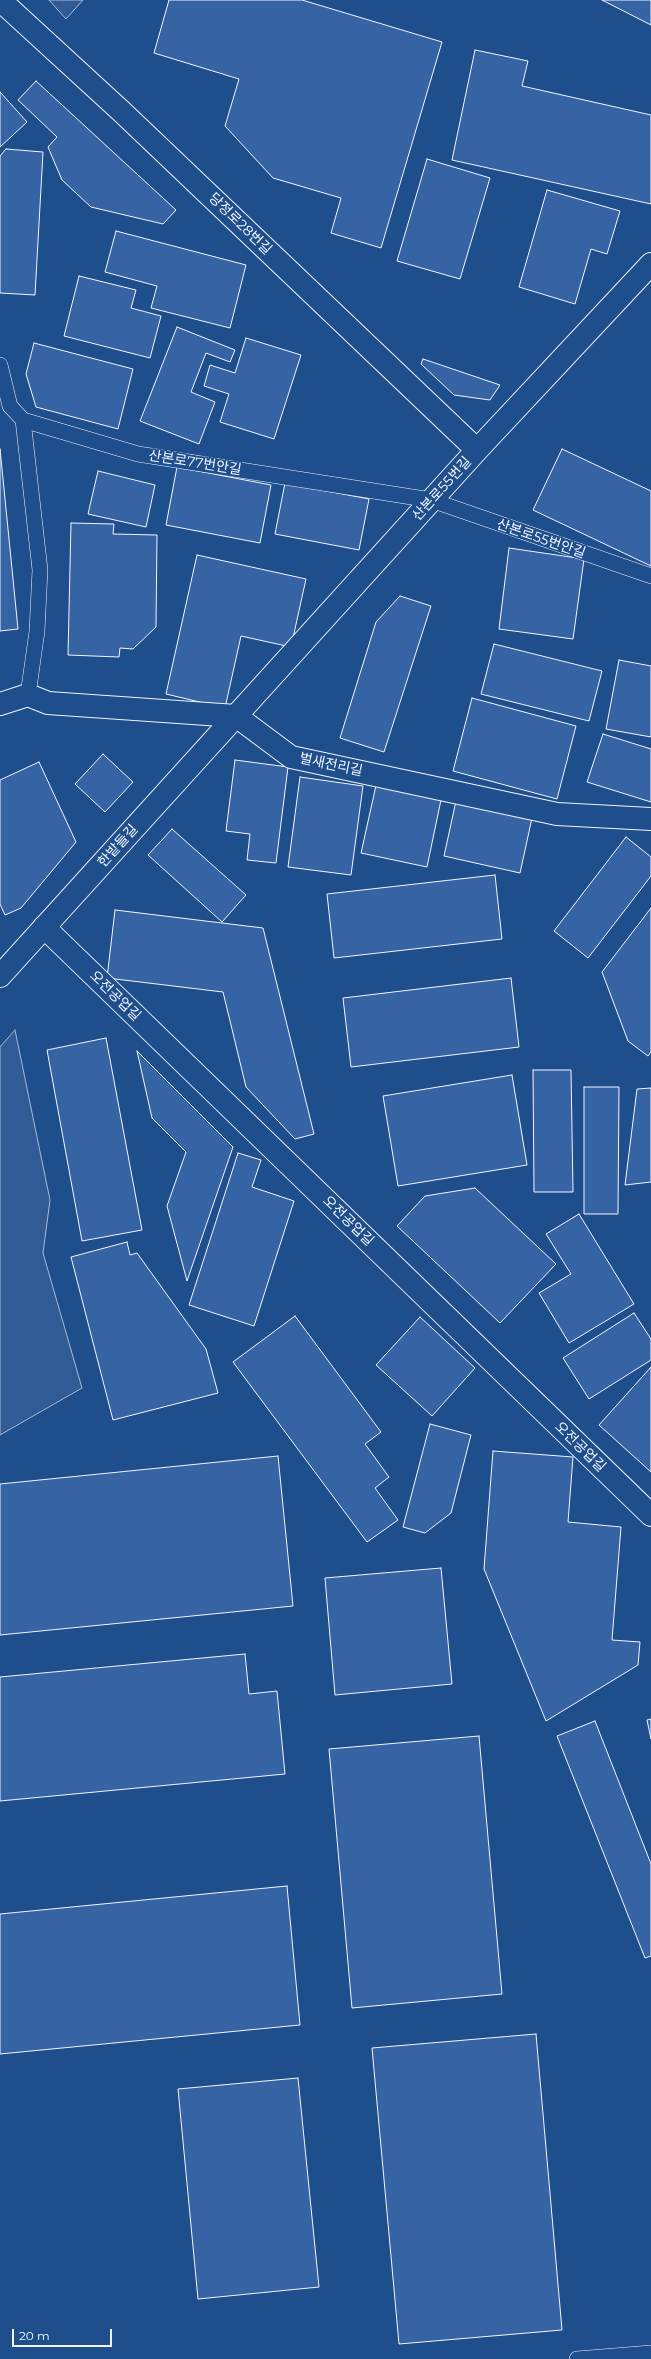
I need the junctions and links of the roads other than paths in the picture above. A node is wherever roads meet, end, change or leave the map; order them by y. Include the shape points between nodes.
1 (0, 0) edge
2 (651, 264) edge
3 (0, 365) edge
4 (23, 420) junction
5 (477, 450) junction
6 (431, 500) junction
7 (651, 576) edge
8 (28, 695) junction
9 (0, 704) edge
10 (236, 716) junction
11 (651, 819) edge
12 (44, 927) junction
13 (0, 976) edge
14 (651, 1515) edge
15 (651, 2353) edge
16 (577, 2359) edge

1 - 5 street, 당정로28번길
2 - 5 street, 산본로55번길
3 - 4 lane via 10,406
4 - 6 lane, 산본로77번안길 via 138,454
4 - 8 lane via 40,570 37,632
5 - 6 street, 산본로55번길
6 - 7 lane, 산본로55번안길
6 - 10 street, 산본로55번길
8 - 9 street
8 - 10 street via 48,704
10 - 11 street, 벌새전리길 via 291,757 557,814
10 - 12 street, 한밭들길
12 - 13 street, 한밭들길
12 - 14 street, 오전공업길
15 - 16 lane

